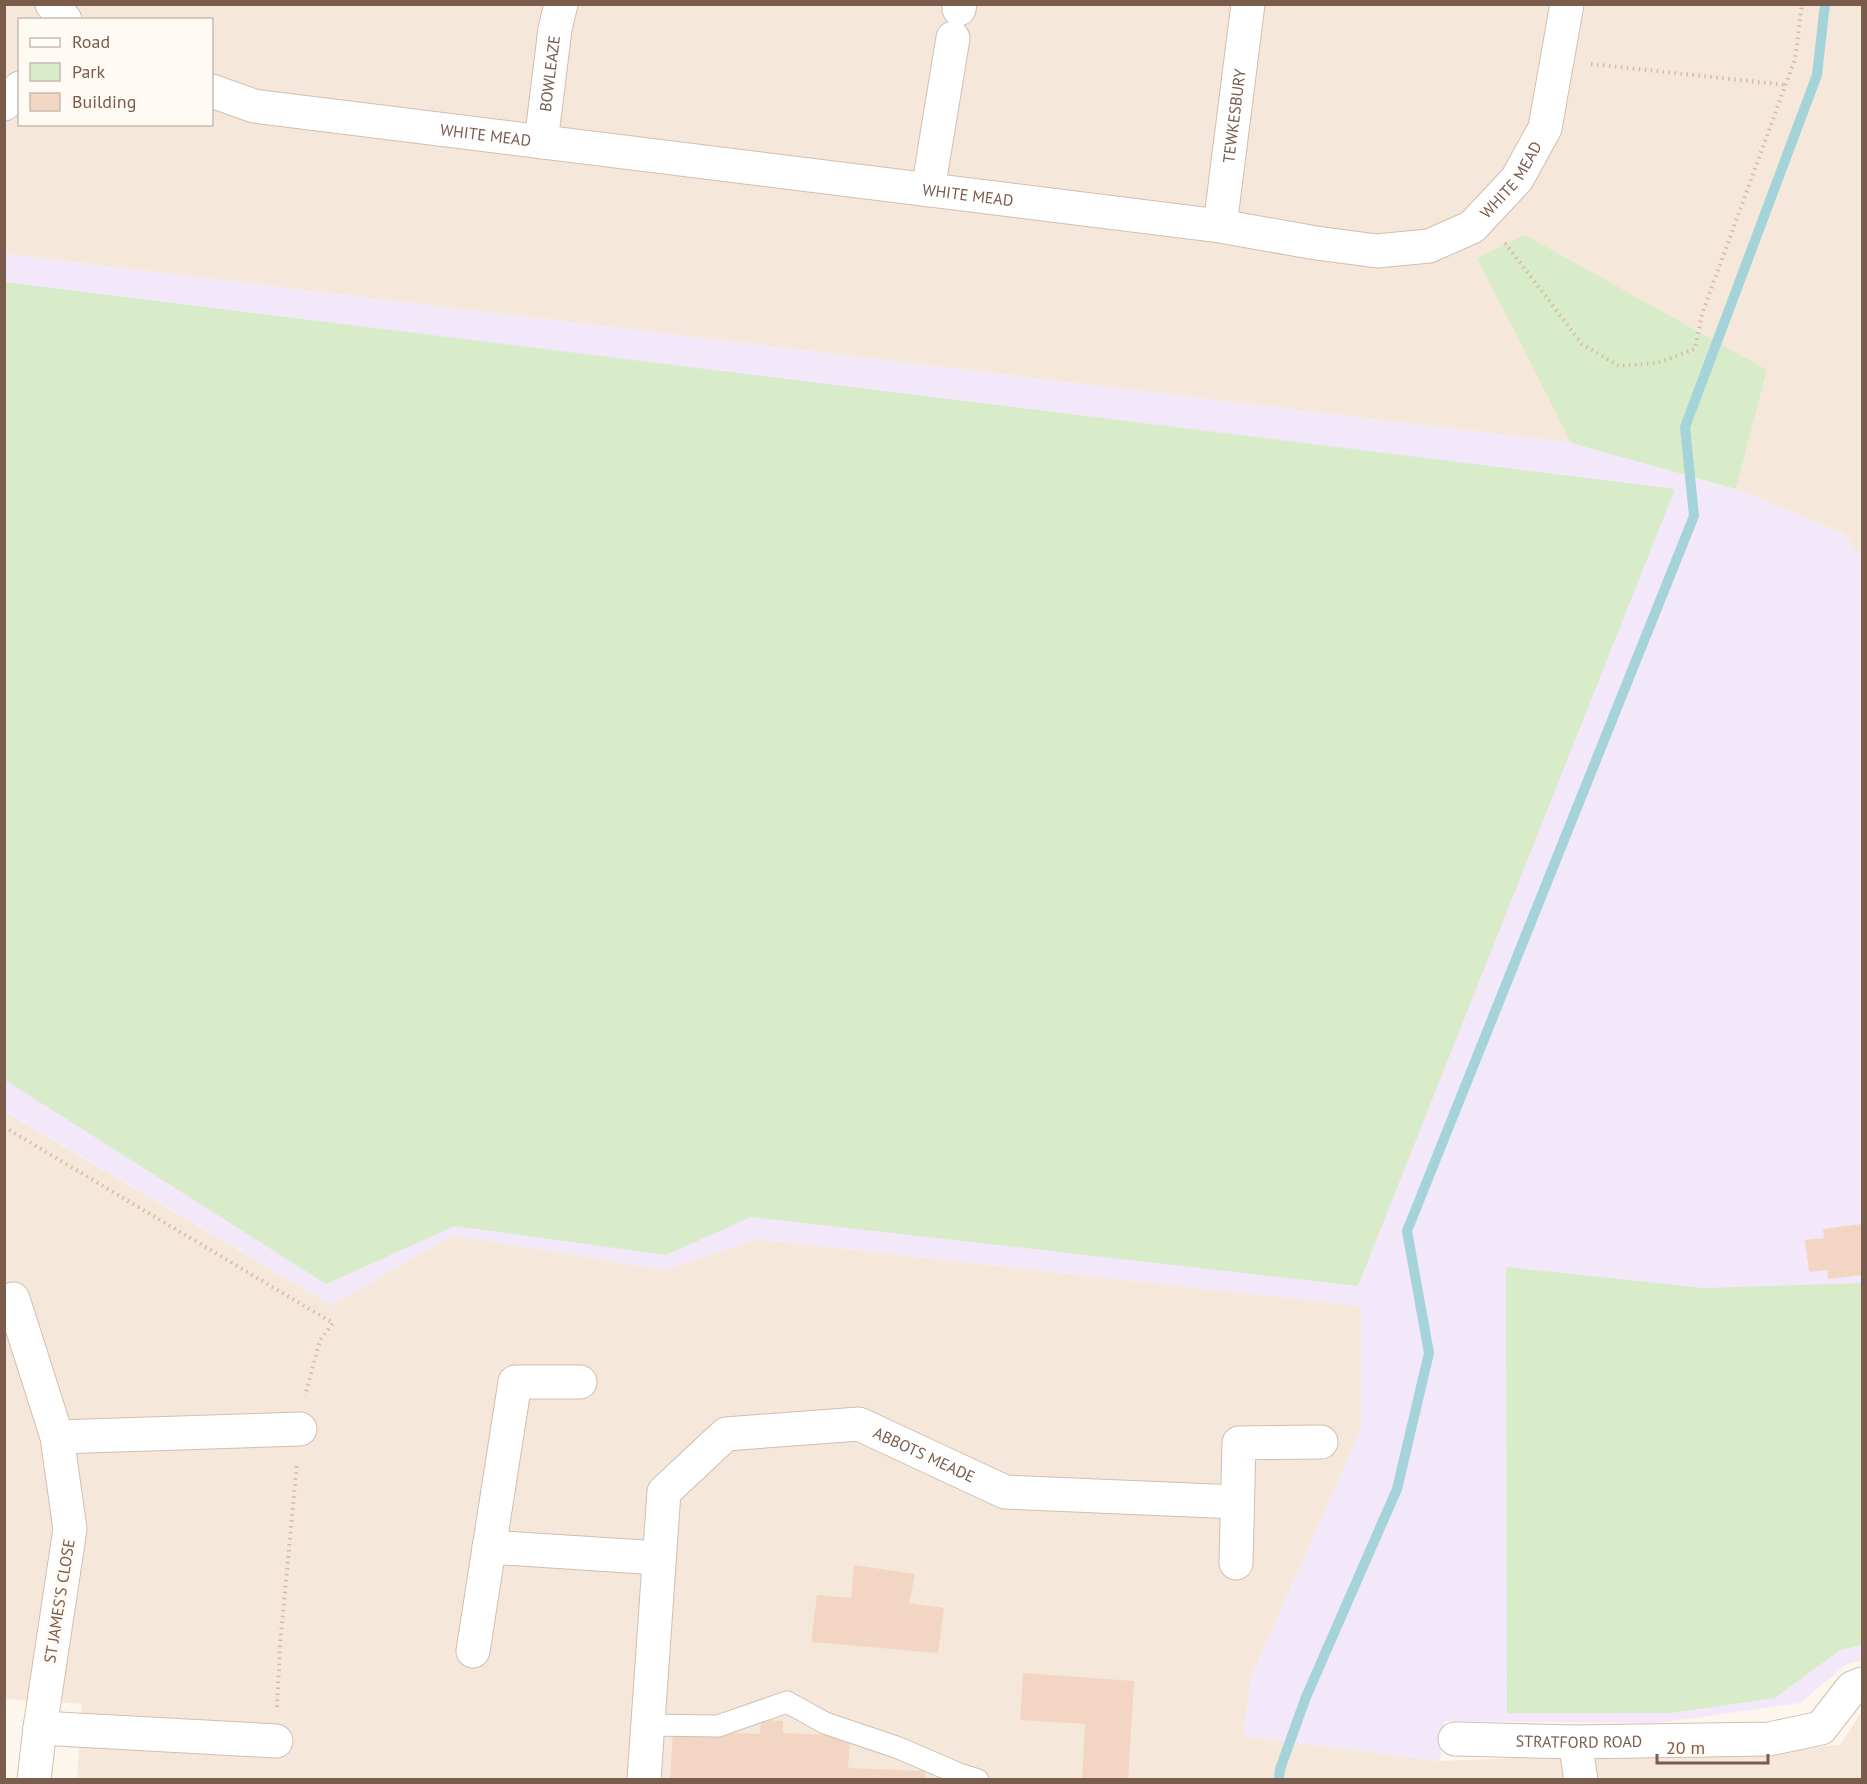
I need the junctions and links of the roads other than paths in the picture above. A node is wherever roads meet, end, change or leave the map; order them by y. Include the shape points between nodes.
1 (52, 4) edge
2 (561, 4) edge
3 (1248, 4) edge
4 (1567, 4) edge
5 (957, 17) edge
6 (63, 18) edge
7 (18, 90) edge
8 (213, 91) edge
9 (4, 104) edge
10 (541, 142) junction
11 (928, 190) junction
12 (1220, 226) junction
13 (13, 1299) dead end
14 (580, 1382) dead end
15 (300, 1429) road end
16 (57, 1437) junction
17 (1321, 1442) dead end
18 (1237, 1502) junction
19 (489, 1547) junction
20 (659, 1558) junction
21 (1236, 1563) dead end
22 (473, 1651) dead end
23 (1863, 1684) edge
24 (648, 1725) junction
25 (40, 1728) junction
26 (1455, 1739) dead end
27 (276, 1741) road end
28 (1575, 1742) junction
29 (34, 1779) edge
30 (644, 1779) edge
31 (978, 1779) edge
32 (1581, 1779) edge

1 - 6 street
2 - 10 street, BOWLEAZE
3 - 12 street, TEWKESBURY
4 - 12 street, WHITE MEAD via 1545,128 1517,179 1472,227 1429,246 1377,251
5 - 11 street
7 - 9 street
8 - 10 street, WHITE MEAD via 254,106
10 - 11 street, WHITE MEAD
11 - 12 street, WHITE MEAD
13 - 16 street, ST JAMES'S CLOSE
14 - 19 street via 515,1382
15 - 16 street
16 - 25 street, ST JAMES'S CLOSE via 70,1530
17 - 18 street via 1239,1443
18 - 20 street, ABBOTS MEADE via 1005,1492 859,1424 726,1434 664,1492
18 - 21 street
19 - 20 street
19 - 22 street
20 - 24 street, ABBOTS MEADE
23 - 28 street, STRATFORD ROAD via 1852,1688 1821,1728 1769,1739
24 - 30 street, ABBOTS MEADE
24 - 31 lane via 718,1726 787,1702 825,1723 900,1744 959,1774
25 - 27 street
25 - 29 street, ST JAMES'S CLOSE
26 - 28 street, STRATFORD ROAD
28 - 32 street

